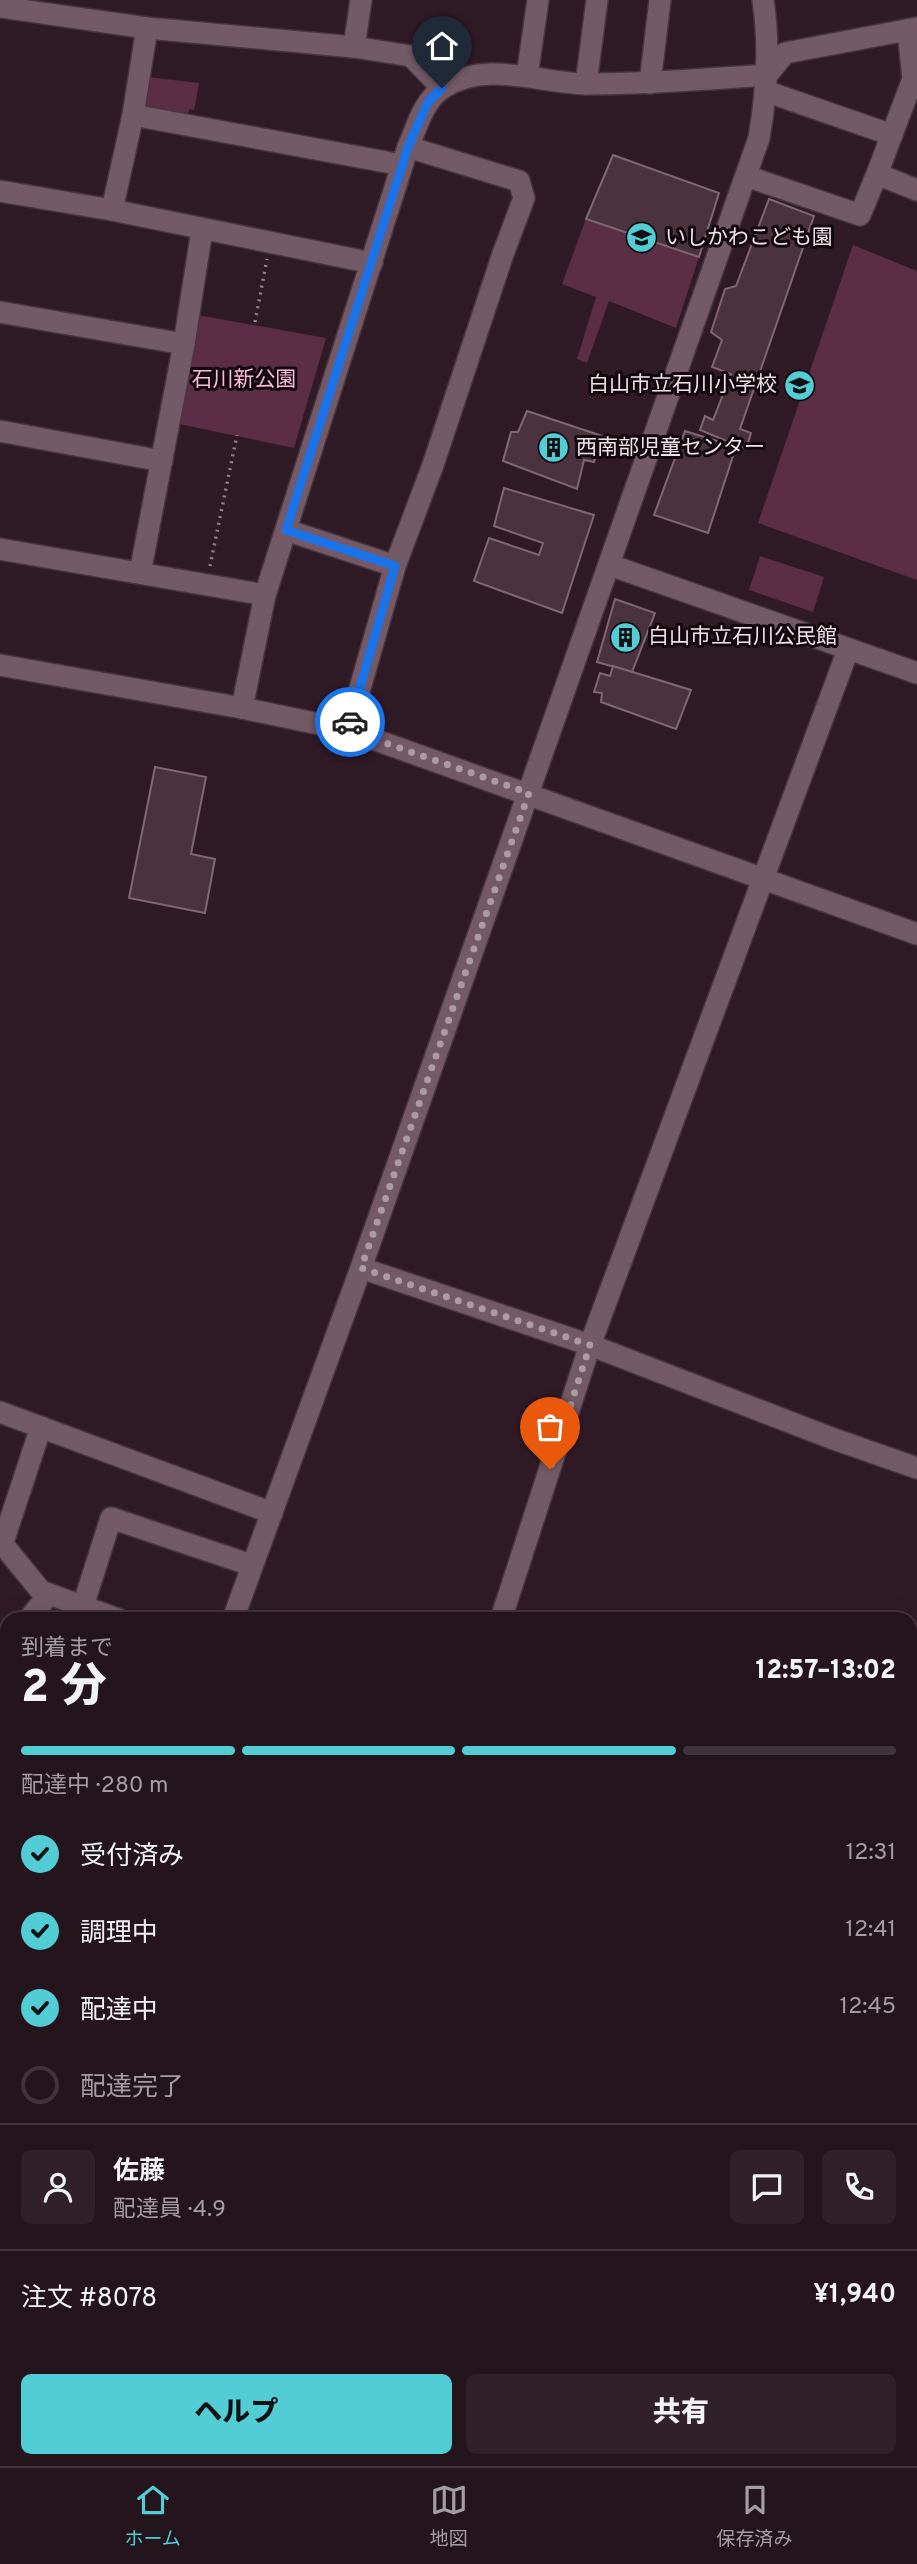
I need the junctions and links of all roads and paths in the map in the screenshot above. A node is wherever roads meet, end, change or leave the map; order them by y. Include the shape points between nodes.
1 (361, 0) edge
2 (538, 0) edge
3 (597, 0) edge
4 (660, 0) edge
5 (763, 0) edge
6 (0, 7) edge
7 (147, 28) junction
8 (913, 29) edge
9 (354, 47) junction
10 (527, 76) junction
11 (915, 80) edge
12 (650, 83) junction
13 (766, 83) junction
14 (586, 84) junction
15 (442, 88) junction
16 (133, 115) junction
17 (892, 135) junction
18 (405, 156) junction
19 (877, 174) junction
20 (746, 176) junction
21 (917, 190) edge
22 (0, 191) edge
23 (112, 210) junction
24 (202, 230) junction
25 (270, 243) junction
26 (372, 263) junction
27 (0, 312) edge
28 (255, 322) dead end
29 (184, 344) junction
30 (0, 431) edge
31 (237, 435) dead end
32 (162, 461) junction
33 (286, 530) junction
34 (0, 549) edge
35 (610, 565) junction
36 (395, 566) junction
37 (140, 573) junction
38 (206, 584) junction
39 (265, 595) junction
40 (848, 650) junction
41 (0, 664) edge
42 (917, 673) edge
43 (242, 708) junction
44 (348, 730) junction
45 (529, 793) junction
46 (764, 879) junction
47 (917, 934) edge
48 (361, 1268) junction
49 (590, 1345) junction
50 (0, 1412) edge
51 (41, 1427) junction
52 (917, 1468) edge
53 (272, 1513) junction
54 (1, 1541) edge
55 (251, 1565) junction
56 (49, 1594) junction
57 (83, 1606) junction
58 (35, 1612) edge
59 (99, 1612) edge
60 (235, 1612) edge
61 (503, 1612) edge

1 - 9 street
2 - 10 street
3 - 14 street
4 - 12 street
5 - 13 street via 768,34
6 - 7 street
7 - 9 street
7 - 16 street
8 - 11 street
8 - 13 street via 785,53
9 - 15 street via 411,56
10 - 14 street
10 - 15 street via 472,75
11 - 17 street
12 - 13 street
12 - 14 street
13 - 17 street
13 - 20 street via 759,138
15 - 18 street via 428,102
16 - 18 street
16 - 23 street
17 - 19 street
18 - 26 street
18 - 36 street via 519,181 524,198
19 - 20 street via 860,215
19 - 21 street
20 - 35 street
22 - 23 street
23 - 24 street
24 - 25 street
24 - 29 street
25 - 26 street
25 - 28 path
26 - 33 street
27 - 29 street
29 - 32 street
30 - 32 street
31 - 38 path
32 - 37 street
33 - 36 street
33 - 39 street
34 - 37 street
35 - 40 street
35 - 45 street
36 - 44 street
37 - 38 street
38 - 39 street
39 - 43 street
40 - 42 street
40 - 46 street
41 - 43 street
43 - 44 street
44 - 45 street
45 - 46 street
45 - 48 street
46 - 47 street
46 - 49 street
48 - 49 street
48 - 53 street
49 - 52 street
49 - 61 street
50 - 51 street
51 - 53 street
51 - 54 street
53 - 55 street
54 - 56 street via 41,1591
55 - 57 street via 111,1518
55 - 60 street
56 - 57 street
56 - 58 street
57 - 59 street

